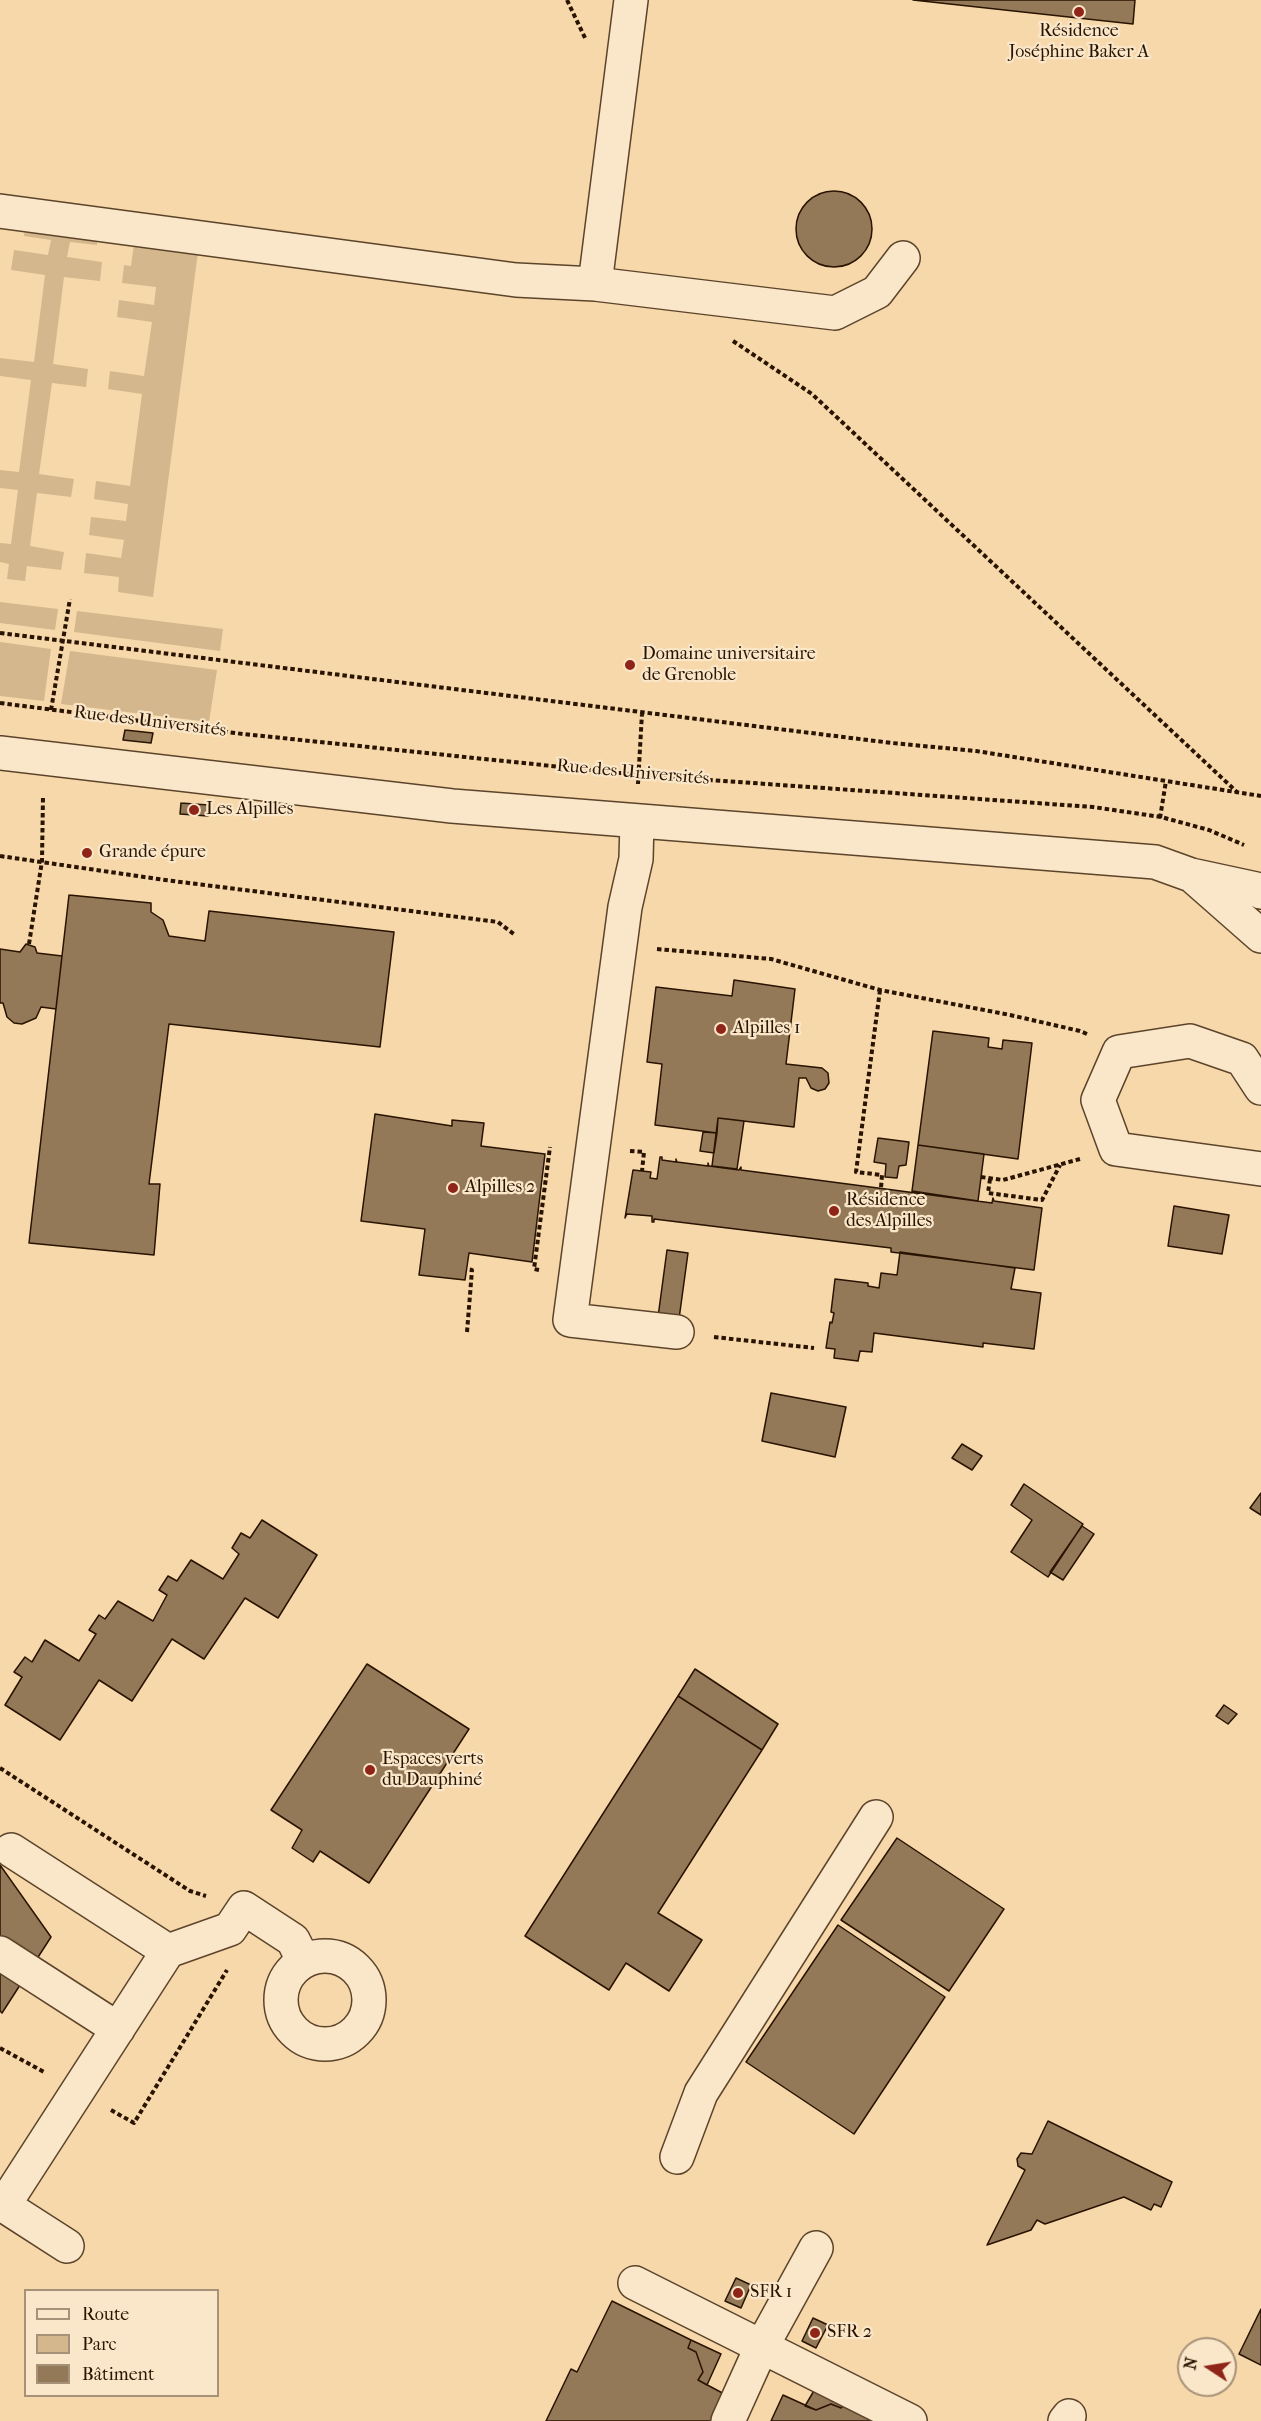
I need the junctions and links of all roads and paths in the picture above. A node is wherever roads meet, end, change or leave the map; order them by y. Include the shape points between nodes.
1 (632, 0) edge
2 (0, 211) edge
3 (903, 258) dead end
4 (595, 284) junction
5 (812, 394) dead end
6 (70, 598) dead end
7 (0, 633) edge
8 (63, 640) junction
9 (0, 703) edge
10 (51, 710) junction
11 (642, 713) junction
12 (0, 753) edge
13 (639, 775) junction
14 (43, 785) dead end
15 (1239, 794) junction
16 (1261, 796) edge
17 (637, 821) junction
18 (1248, 847) dead end
19 (0, 856) edge
20 (42, 861) junction
21 (1191, 875) junction
22 (1261, 892) edge
23 (515, 935) dead end
24 (1261, 936) edge
25 (29, 944) dead end
26 (621, 945) junction
27 (880, 990) junction
28 (1119, 1052) junction
29 (1261, 1088) edge
30 (1116, 1149) junction
31 (1061, 1164) junction
32 (1261, 1169) edge
33 (981, 1177) dead end
34 (990, 1179) junction
35 (881, 1188) dead end
36 (467, 1269) dead end
37 (467, 1332) dead end
38 (677, 1332) joint
39 (814, 1348) dead end
40 (0, 1768) edge
41 (876, 1817) dead end
42 (11, 1850) dead end
43 (244, 1908) junction
44 (168, 1951) junction
45 (0, 1953) edge
46 (303, 1960) dead end
47 (118, 2029) junction
48 (676, 2157) dead end
49 (2, 2204) edge
50 (67, 2246) dead end
51 (816, 2248) dead end
52 (634, 2283) dead end
53 (761, 2348) junction
54 (728, 2421) edge
55 (910, 2421) edge

1 - 4 street
2 - 4 street via 516,280
3 - 4 street via 877,291 834,313
5 - 15 path
6 - 8 path
7 - 8 path
8 - 10 path
8 - 11 path
9 - 10 path, Rue des Universités
10 - 13 path, Rue des Universités
11 - 13 path
11 - 15 path via 976,751
12 - 17 street via 452,806
13 - 17 path
13 - 18 path, Rue des Universités via 1093,807 1161,817 1209,830
14 - 20 path
15 - 16 path
17 - 21 street via 1155,862
17 - 26 street via 636,859
19 - 20 path
20 - 23 path via 498,922
20 - 25 path
21 - 22 street
21 - 24 street
26 - 27 path via 771,959
26 - 38 street via 570,1320
27 - 28 path via 1080,1031
27 - 35 path via 856,1172 882,1175
28 - 29 street via 1190,1041 1242,1059
28 - 30 street via 1098,1100
30 - 31 path
30 - 32 street
31 - 34 path via 1003,1180
31 - 34 path via 1042,1200 988,1193
33 - 34 path
36 - 37 path via 472,1270
38 - 39 path
40 - 43 path via 190,1891
41 - 48 street via 701,2092
42 - 44 street
43 - 44 street via 230,1929
43 - 46 street via 293,1940
44 - 47 street
45 - 47 street
47 - 49 street
49 - 50 street
51 - 53 street
52 - 53 street
53 - 54 street
53 - 55 street

